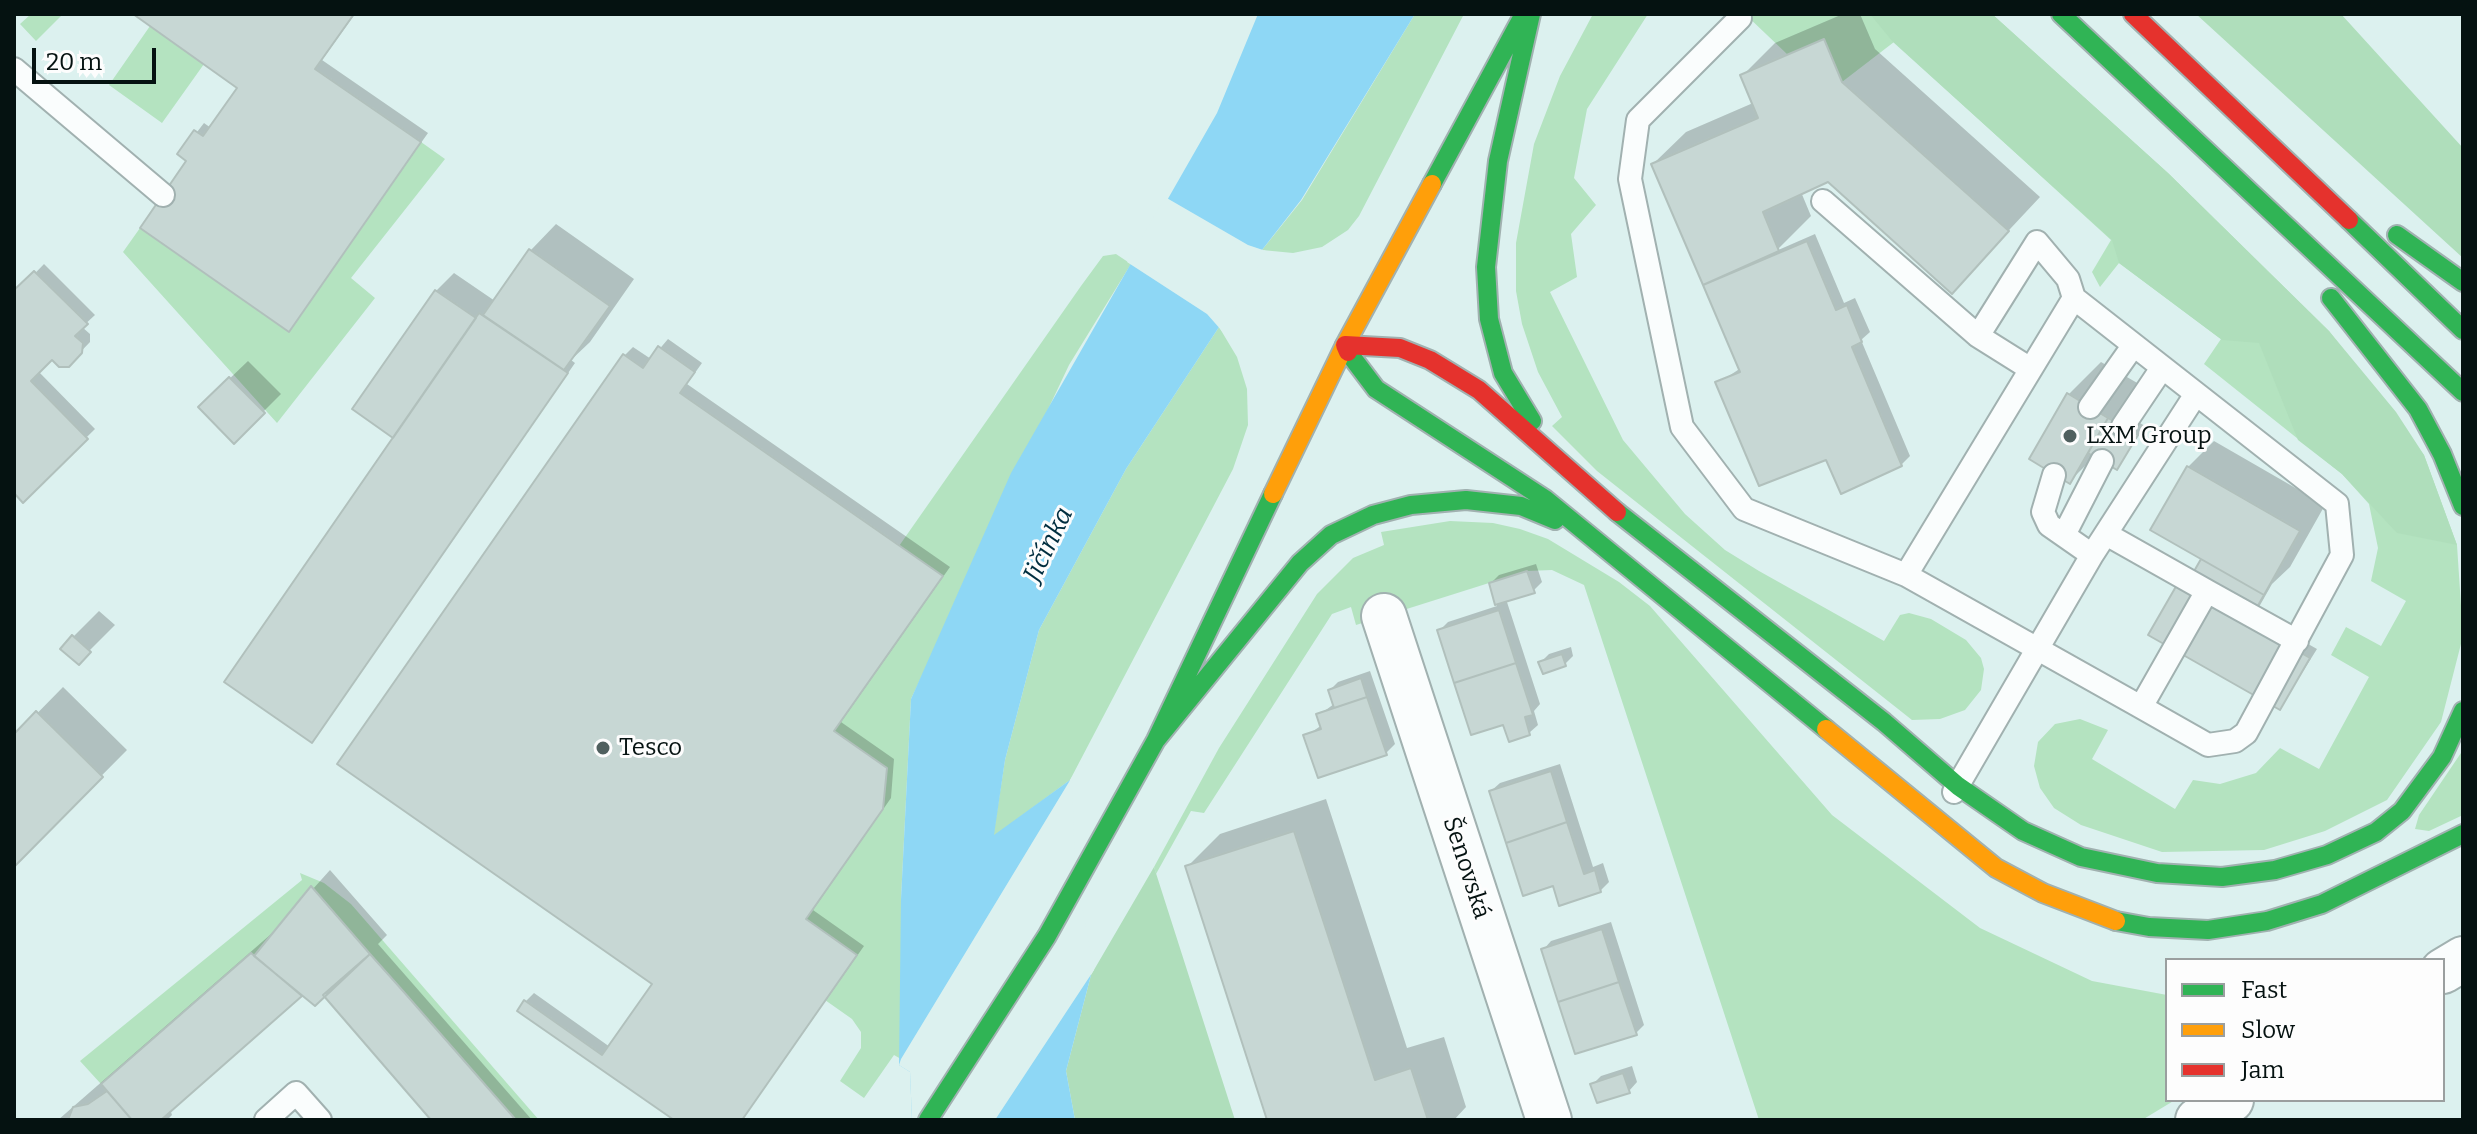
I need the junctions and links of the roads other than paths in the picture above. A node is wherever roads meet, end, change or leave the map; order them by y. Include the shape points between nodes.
1 (1524, 14) edge
2 (1531, 14) edge
3 (2061, 14) edge
4 (2133, 14) edge
5 (1740, 18) dead end
6 (14, 69) edge
7 (2263, 137) junction
8 (2227, 168) junction
9 (163, 195) dead end
10 (1823, 201) dead end
11 (2463, 282) edge
12 (2074, 298) junction
13 (2463, 330) edge
14 (1978, 336) junction
15 (1345, 345) junction
16 (2133, 346) junction
17 (2029, 368) junction
18 (2162, 368) junction
19 (2463, 392) edge
20 (2196, 394) junction
21 (2090, 407) dead end
22 (2123, 426) dead end
23 (2102, 461) dead end
24 (2054, 475) dead end
25 (1588, 489) junction
26 (2463, 506) edge
27 (2106, 534) junction
28 (2064, 535) junction
29 (1604, 545) junction
30 (2092, 555) junction
31 (1906, 575) junction
32 (2207, 591) junction
33 (1384, 616) dead end
34 (2297, 641) junction
35 (2037, 648) junction
36 (2141, 707) junction
37 (2463, 711) edge
38 (1156, 740) junction
39 (1958, 786) junction
40 (1936, 820) junction
41 (2463, 834) edge
42 (2463, 959) edge
43 (2445, 970) edge
44 (2228, 1102) edge
45 (266, 1120) edge
46 (320, 1120) edge
47 (928, 1120) edge
48 (1549, 1120) edge
49 (2198, 1120) edge

1 - 15 main road
2 - 25 main road via 1491,205 1489,319 1503,373 1524,412
3 - 8 main road
4 - 7 main road
5 - 31 lane via 1638,120 1630,179 1682,427 1744,509
6 - 9 lane
7 - 11 main road
7 - 13 main road
8 - 19 main road
8 - 26 main road via 2412,400
10 - 14 lane
12 - 14 lane via 2068,279 2037,242
12 - 16 lane
12 - 17 lane
14 - 17 lane
15 - 25 main road via 1400,348 1458,375
15 - 29 main road via 1376,389 1516,478
15 - 38 main road
16 - 18 lane
16 - 21 lane
17 - 31 lane
18 - 20 lane
18 - 22 lane
20 - 27 lane
20 - 34 lane via 2337,504 2342,555
23 - 28 lane
24 - 28 lane via 2043,512 2049,525
25 - 39 main road
27 - 30 lane
27 - 32 lane
28 - 30 lane
29 - 38 main road via 1542,514 1495,502 1439,502 1373,515 1331,535 1300,563
29 - 40 main road
30 - 35 lane
31 - 35 lane
32 - 34 lane
32 - 36 lane
33 - 48 street, Šenovská
34 - 36 lane via 2246,733 2235,741 2208,745
35 - 36 lane
35 - 39 lane
37 - 39 main road via 2421,788 2376,832 2327,855 2249,875 2173,874 2081,857 2023,831
38 - 47 main road via 1047,936
39 - 40 lane
40 - 41 main road via 1996,868 2102,918 2208,930 2267,921 2322,904
42 - 43 street
44 - 49 street
45 - 46 lane via 296,1093

